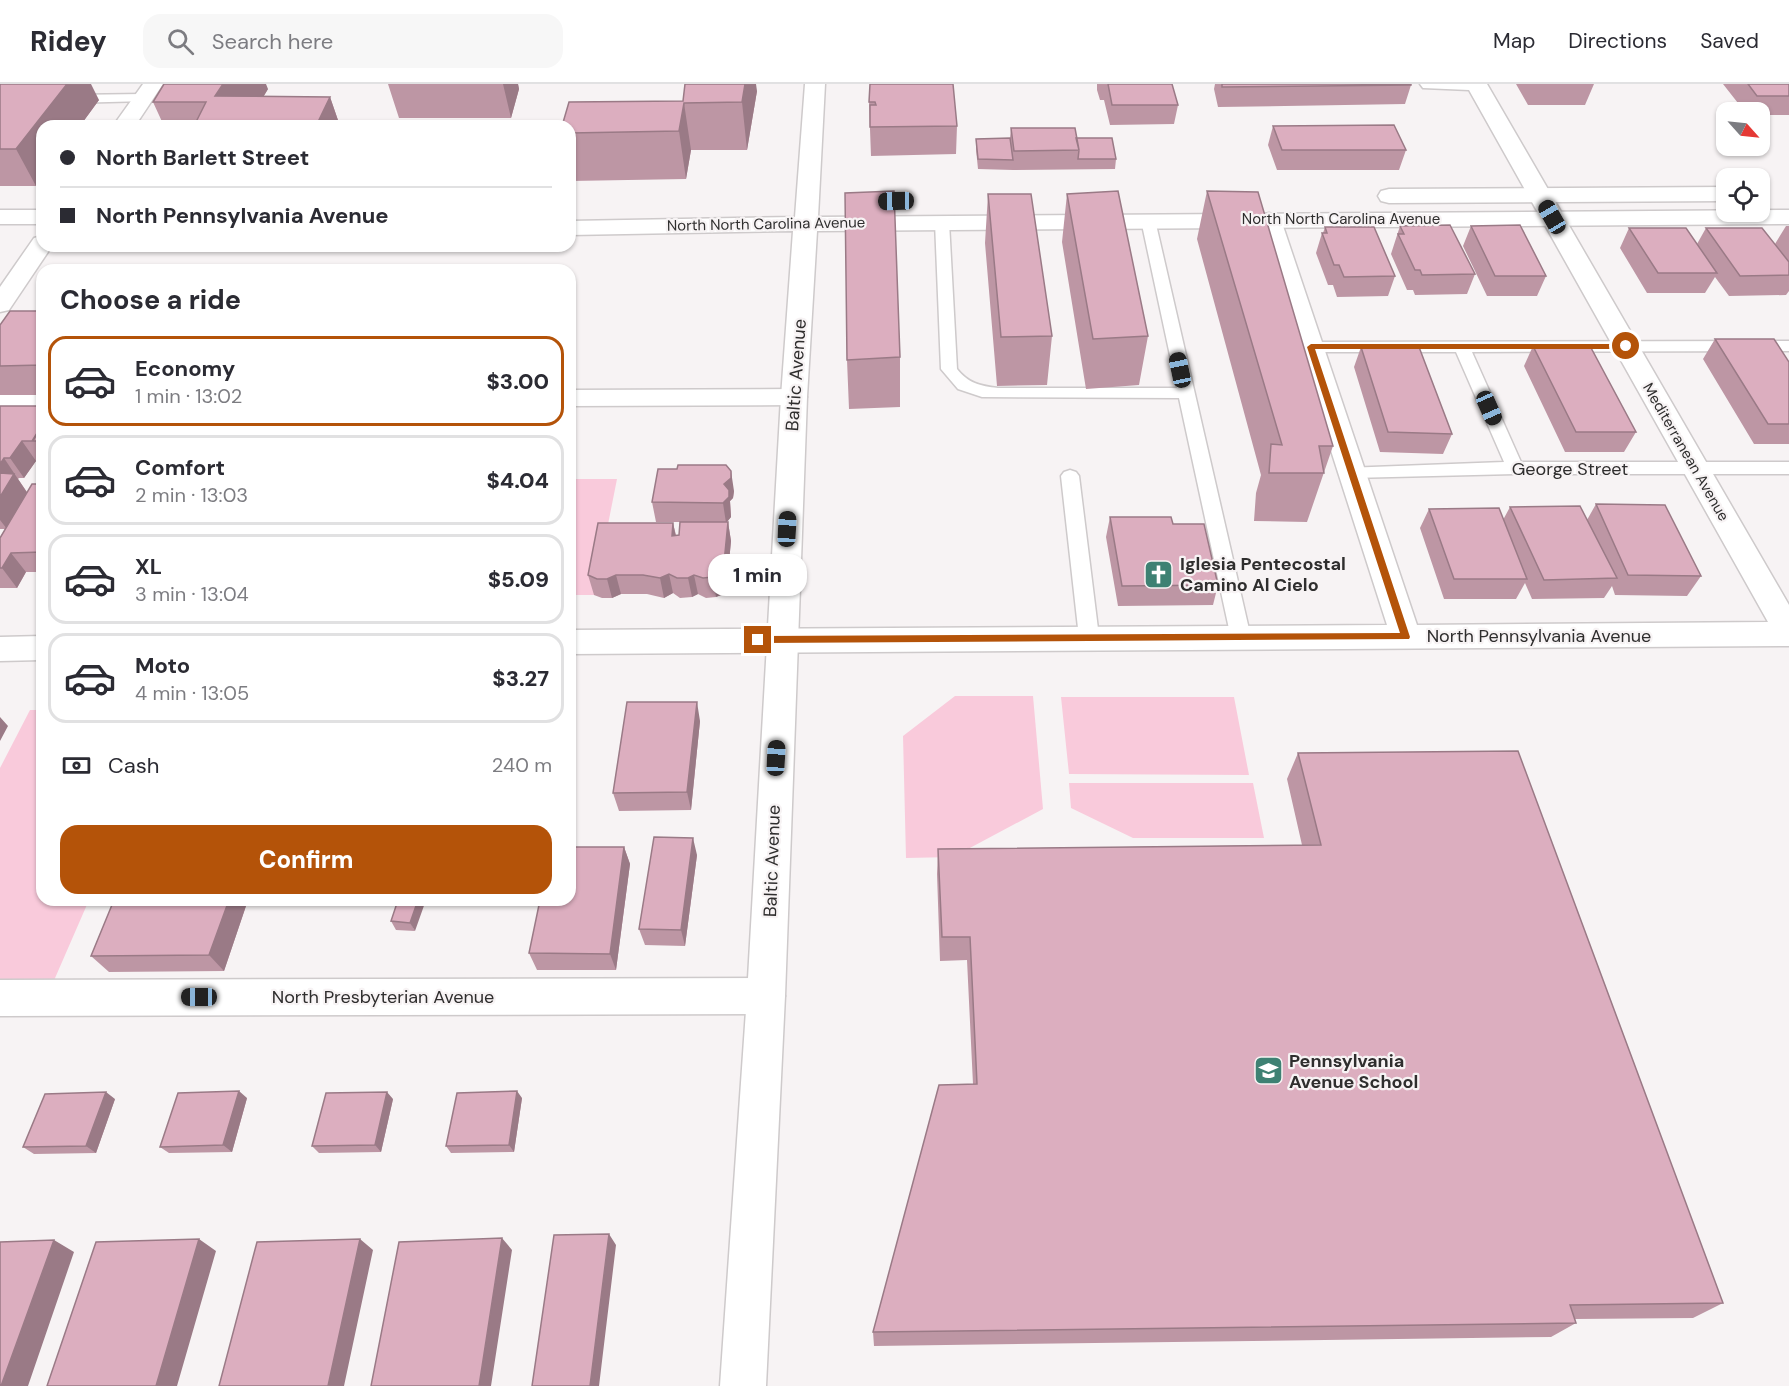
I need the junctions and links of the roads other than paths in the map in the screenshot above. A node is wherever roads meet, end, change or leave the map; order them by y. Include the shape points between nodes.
1 (815, 84) edge
2 (1430, 84) edge
3 (1477, 84) edge
4 (148, 91) edge
5 (56, 99) edge
6 (128, 120) edge
7 (1539, 193) junction
8 (1716, 194) edge
9 (1371, 196) dead end
10 (863, 202) edge
11 (576, 208) edge
12 (807, 213) junction
13 (0, 217) edge
14 (36, 217) edge
15 (1552, 217) junction
16 (1789, 217) edge
17 (1148, 220) junction
18 (1269, 220) junction
19 (942, 222) junction
20 (576, 228) edge
21 (0, 237) edge
22 (36, 237) edge
23 (36, 252) edge
24 (0, 305) edge
25 (1626, 346) junction
26 (1789, 346) edge
27 (1311, 347) junction
28 (1462, 347) junction
29 (1185, 393) junction
30 (794, 397) junction
31 (576, 398) edge
32 (0, 400) edge
33 (36, 400) edge
34 (1515, 468) junction
35 (1789, 468) edge
36 (1696, 469) junction
37 (1351, 472) junction
38 (1070, 476) dead end
39 (1789, 633) edge
40 (1089, 637) junction
41 (1406, 637) junction
42 (1241, 638) junction
43 (781, 639) junction
44 (576, 642) edge
45 (36, 648) edge
46 (0, 649) edge
47 (766, 996) junction
48 (0, 998) edge
49 (743, 1386) edge

1 - 12 street, Baltic Avenue
2 - 3 street
3 - 7 street, Mediterranean Avenue
4 - 5 lane
4 - 6 street
7 - 8 street, North North Carolina Avenue
7 - 9 street, North North Carolina Avenue
7 - 15 street, Mediterranean Avenue
10 - 12 street, North North Carolina Avenue
11 - 12 street, North North Carolina Avenue
12 - 19 street, North North Carolina Avenue
12 - 20 street, North North Carolina Avenue
12 - 30 street, Baltic Avenue
13 - 14 street
15 - 16 street, North North Carolina Avenue
15 - 18 street, North North Carolina Avenue
15 - 25 street, Mediterranean Avenue
17 - 18 street, North North Carolina Avenue
17 - 19 street, North North Carolina Avenue
17 - 29 lane
18 - 27 street
19 - 29 lane via 949,369 958,383 975,391 998,393
21 - 22 street
23 - 24 street
25 - 26 lane
25 - 28 lane
25 - 36 street, Mediterranean Avenue
27 - 28 lane
27 - 37 street
28 - 34 lane
29 - 42 lane
30 - 31 street
30 - 43 street, Baltic Avenue
32 - 33 street
34 - 36 lane, George Street
34 - 37 lane, George Street
35 - 36 lane, George Street
36 - 39 street, Mediterranean Avenue
37 - 41 street
38 - 40 lane
39 - 41 street, North Pennsylvania Avenue
40 - 42 street, North Pennsylvania Avenue
40 - 43 street, North Pennsylvania Avenue
41 - 42 street, North Pennsylvania Avenue
43 - 44 street, North Pennsylvania Avenue
43 - 47 street, Baltic Avenue
45 - 46 street
47 - 48 street, North Presbyterian Avenue
47 - 49 street, Baltic Avenue

